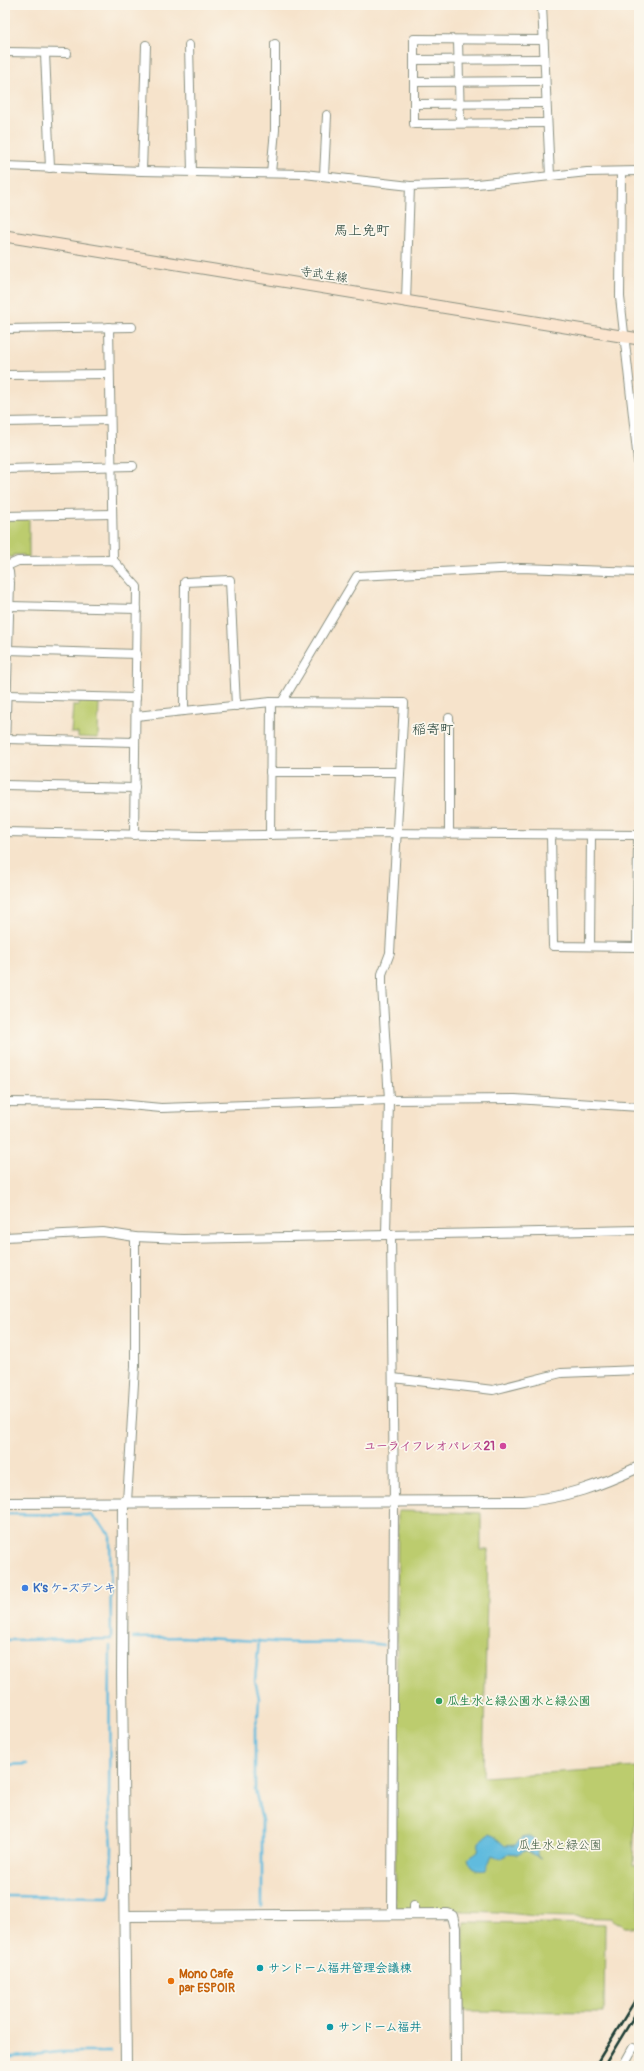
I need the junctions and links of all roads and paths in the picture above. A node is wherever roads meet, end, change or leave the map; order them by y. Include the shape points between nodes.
1 (542, 5) edge
2 (458, 40) junction
3 (543, 40) junction
4 (275, 44) dead end
5 (146, 45) dead end
6 (189, 45) dead end
7 (5, 52) edge
8 (45, 53) junction
9 (67, 53) dead end
10 (543, 59) junction
11 (414, 60) junction
12 (459, 60) junction
13 (545, 81) junction
14 (414, 82) junction
15 (459, 82) junction
16 (460, 103) junction
17 (546, 103) junction
18 (414, 104) junction
19 (327, 115) dead end
20 (460, 123) junction
21 (547, 123) junction
22 (5, 166) edge
23 (50, 168) junction
24 (142, 171) junction
25 (639, 171) edge
26 (192, 172) junction
27 (271, 172) junction
28 (621, 172) junction
29 (324, 176) junction
30 (550, 176) junction
31 (410, 186) junction
32 (5, 236) edge
33 (406, 301) junction
34 (109, 327) junction
35 (132, 327) dead end
36 (5, 329) edge
37 (624, 337) junction
38 (639, 339) edge
39 (109, 374) junction
40 (5, 375) edge
41 (110, 420) junction
42 (5, 422) edge
43 (637, 440) edge
44 (133, 466) dead end
45 (111, 467) junction
46 (5, 469) edge
47 (639, 470) edge
48 (112, 514) junction
49 (5, 516) edge
50 (113, 560) junction
51 (6, 564) edge
52 (639, 572) edge
53 (10, 606) junction
54 (137, 609) junction
55 (8, 650) junction
56 (136, 654) junction
57 (7, 695) junction
58 (136, 698) junction
59 (271, 702) junction
60 (282, 702) junction
61 (236, 706) junction
62 (184, 711) junction
63 (136, 716) junction
64 (448, 718) dead end
65 (135, 742) junction
66 (6, 743) edge
67 (270, 772) junction
68 (399, 772) junction
69 (5, 785) edge
70 (135, 788) junction
71 (5, 832) edge
72 (396, 833) junction
73 (449, 834) junction
74 (551, 834) junction
75 (134, 835) junction
76 (270, 835) junction
77 (591, 835) junction
78 (638, 835) edge
79 (590, 946) junction
80 (638, 947) edge
81 (389, 1100) junction
82 (5, 1102) edge
83 (639, 1108) edge
84 (639, 1230) edge
85 (389, 1234) junction
86 (5, 1237) edge
87 (135, 1237) junction
88 (639, 1370) edge
89 (393, 1378) junction
90 (639, 1467) edge
91 (394, 1501) junction
92 (125, 1502) junction
93 (5, 1503) edge
94 (392, 1913) junction
95 (126, 1916) junction
96 (633, 2048) dead end
97 (126, 2066) edge
98 (456, 2066) edge
99 (622, 2066) edge

1 - 3 street
2 - 3 street
2 - 11 street via 414,39
2 - 12 street
3 - 10 street
4 - 27 street via 275,130
5 - 24 street
6 - 26 street
7 - 8 street
8 - 9 street
8 - 23 street
10 - 12 street
10 - 13 street
11 - 12 street
11 - 14 street
12 - 15 street
13 - 15 street
13 - 17 street
14 - 15 street
14 - 18 street
15 - 16 street
16 - 17 street
16 - 18 street
16 - 20 street
17 - 21 street
18 - 20 street via 414,124
19 - 29 street
20 - 21 street
21 - 30 street
22 - 23 street
23 - 24 street
24 - 26 street
25 - 28 street
26 - 27 street
27 - 29 street
28 - 30 street
28 - 37 street via 620,297
29 - 31 street
30 - 31 street via 477,184
31 - 33 street
32 - 33 main road, 寺武生線
33 - 37 main road, 寺武生線
34 - 35 street
34 - 36 street
34 - 39 street
37 - 38 main road, 寺武生線
37 - 43 street
39 - 40 street
39 - 41 street
41 - 42 street
41 - 45 street
43 - 47 street
44 - 45 street
45 - 46 street
45 - 48 street
48 - 49 street
48 - 50 street
50 - 51 street via 18,561
50 - 54 street via 138,587
51 - 53 street via 10,583
52 - 60 street via 521,568 357,576
53 - 54 street
53 - 55 street
54 - 56 street
55 - 56 street
55 - 57 street
56 - 58 street
57 - 58 street
57 - 66 street
58 - 63 street
59 - 60 street
59 - 61 street
59 - 67 street
60 - 68 street via 404,703
61 - 62 street
61 - 62 street via 230,580 185,582
62 - 63 street
63 - 65 street
64 - 73 street
65 - 66 street
65 - 70 street
67 - 68 street
67 - 76 street
68 - 72 street
69 - 70 street
70 - 75 street
71 - 75 street
72 - 73 street
72 - 76 street
72 - 81 street via 390,953 382,974
73 - 74 street
74 - 77 street
74 - 79 street via 553,946
75 - 76 street
77 - 78 street
77 - 79 street
78 - 80 street
79 - 80 street
81 - 82 street via 161,1108 108,1103
81 - 83 street via 515,1099
81 - 85 street
84 - 85 street
85 - 87 street via 183,1240
85 - 89 street
86 - 87 street via 102,1232
87 - 92 street via 135,1366
88 - 89 street via 561,1373 493,1390
89 - 91 street
90 - 91 street via 579,1492 544,1500
91 - 92 street
91 - 94 street
92 - 93 street
92 - 95 street via 122,1666 123,1855
94 - 95 street
94 - 98 street via 414,1909 442,1912 452,1916
95 - 97 street
96 - 99 street

